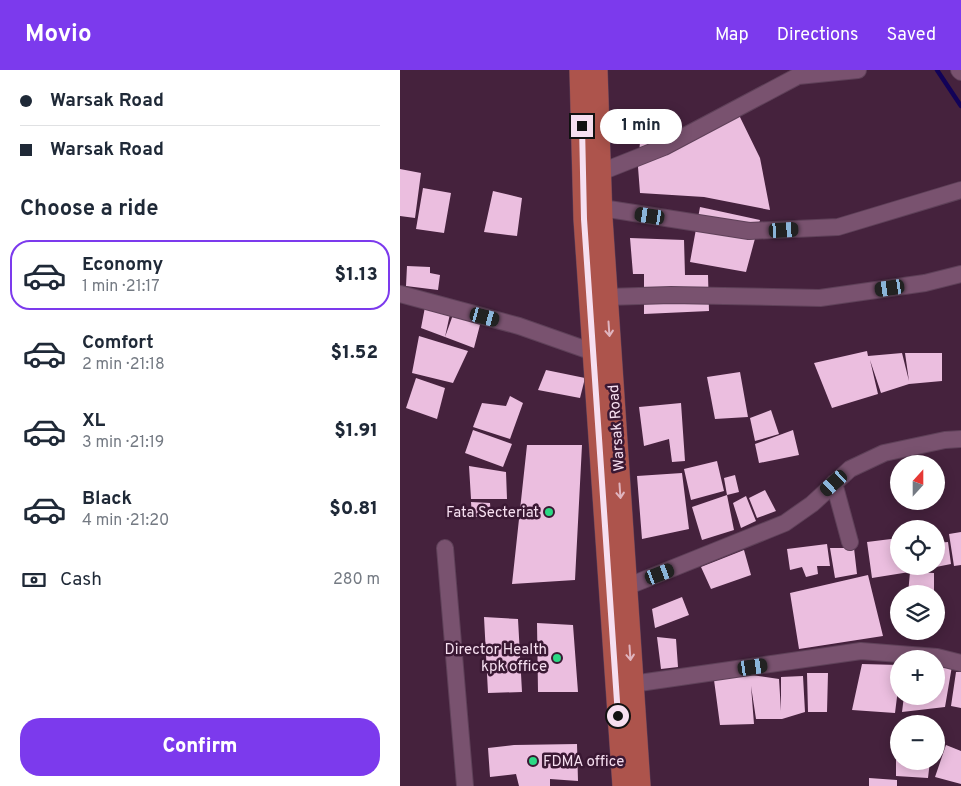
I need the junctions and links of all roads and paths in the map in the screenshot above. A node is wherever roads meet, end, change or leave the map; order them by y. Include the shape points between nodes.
1 (580, 70) edge
2 (597, 70) edge
3 (858, 70) edge
4 (590, 106) junction
5 (600, 172) junction
6 (961, 190) edge
7 (602, 208) junction
8 (595, 252) junction
9 (961, 274) edge
10 (400, 294) edge
11 (607, 297) junction
12 (593, 352) junction
13 (961, 439) edge
14 (834, 483) junction
15 (850, 542) dead end
16 (445, 548) dead end
17 (626, 587) junction
18 (961, 663) edge
19 (632, 684) junction
20 (466, 786) edge
21 (623, 786) edge
22 (640, 786) edge

1 - 4 main road, Warsak Road
2 - 4 main road, Warsak Road
3 - 5 street via 798,76 664,146
4 - 5 main road, Warsak Road
4 - 8 main road, Warsak Road via 584,219
5 - 7 main road, Warsak Road
6 - 7 street via 828,228 749,231
7 - 8 main road, Warsak Road
8 - 11 main road, Warsak Road
8 - 12 main road, Warsak Road
9 - 11 street via 925,283 820,298
10 - 12 street via 519,326
11 -> 17 main road, Warsak Road
12 - 21 main road, Warsak Road
13 - 14 street via 884,453 850,469
14 - 15 street
14 - 17 street via 785,524
16 - 20 street
17 -> 19 main road, Warsak Road
18 - 19 street via 937,657 861,651
19 - 22 main road, Warsak Road

